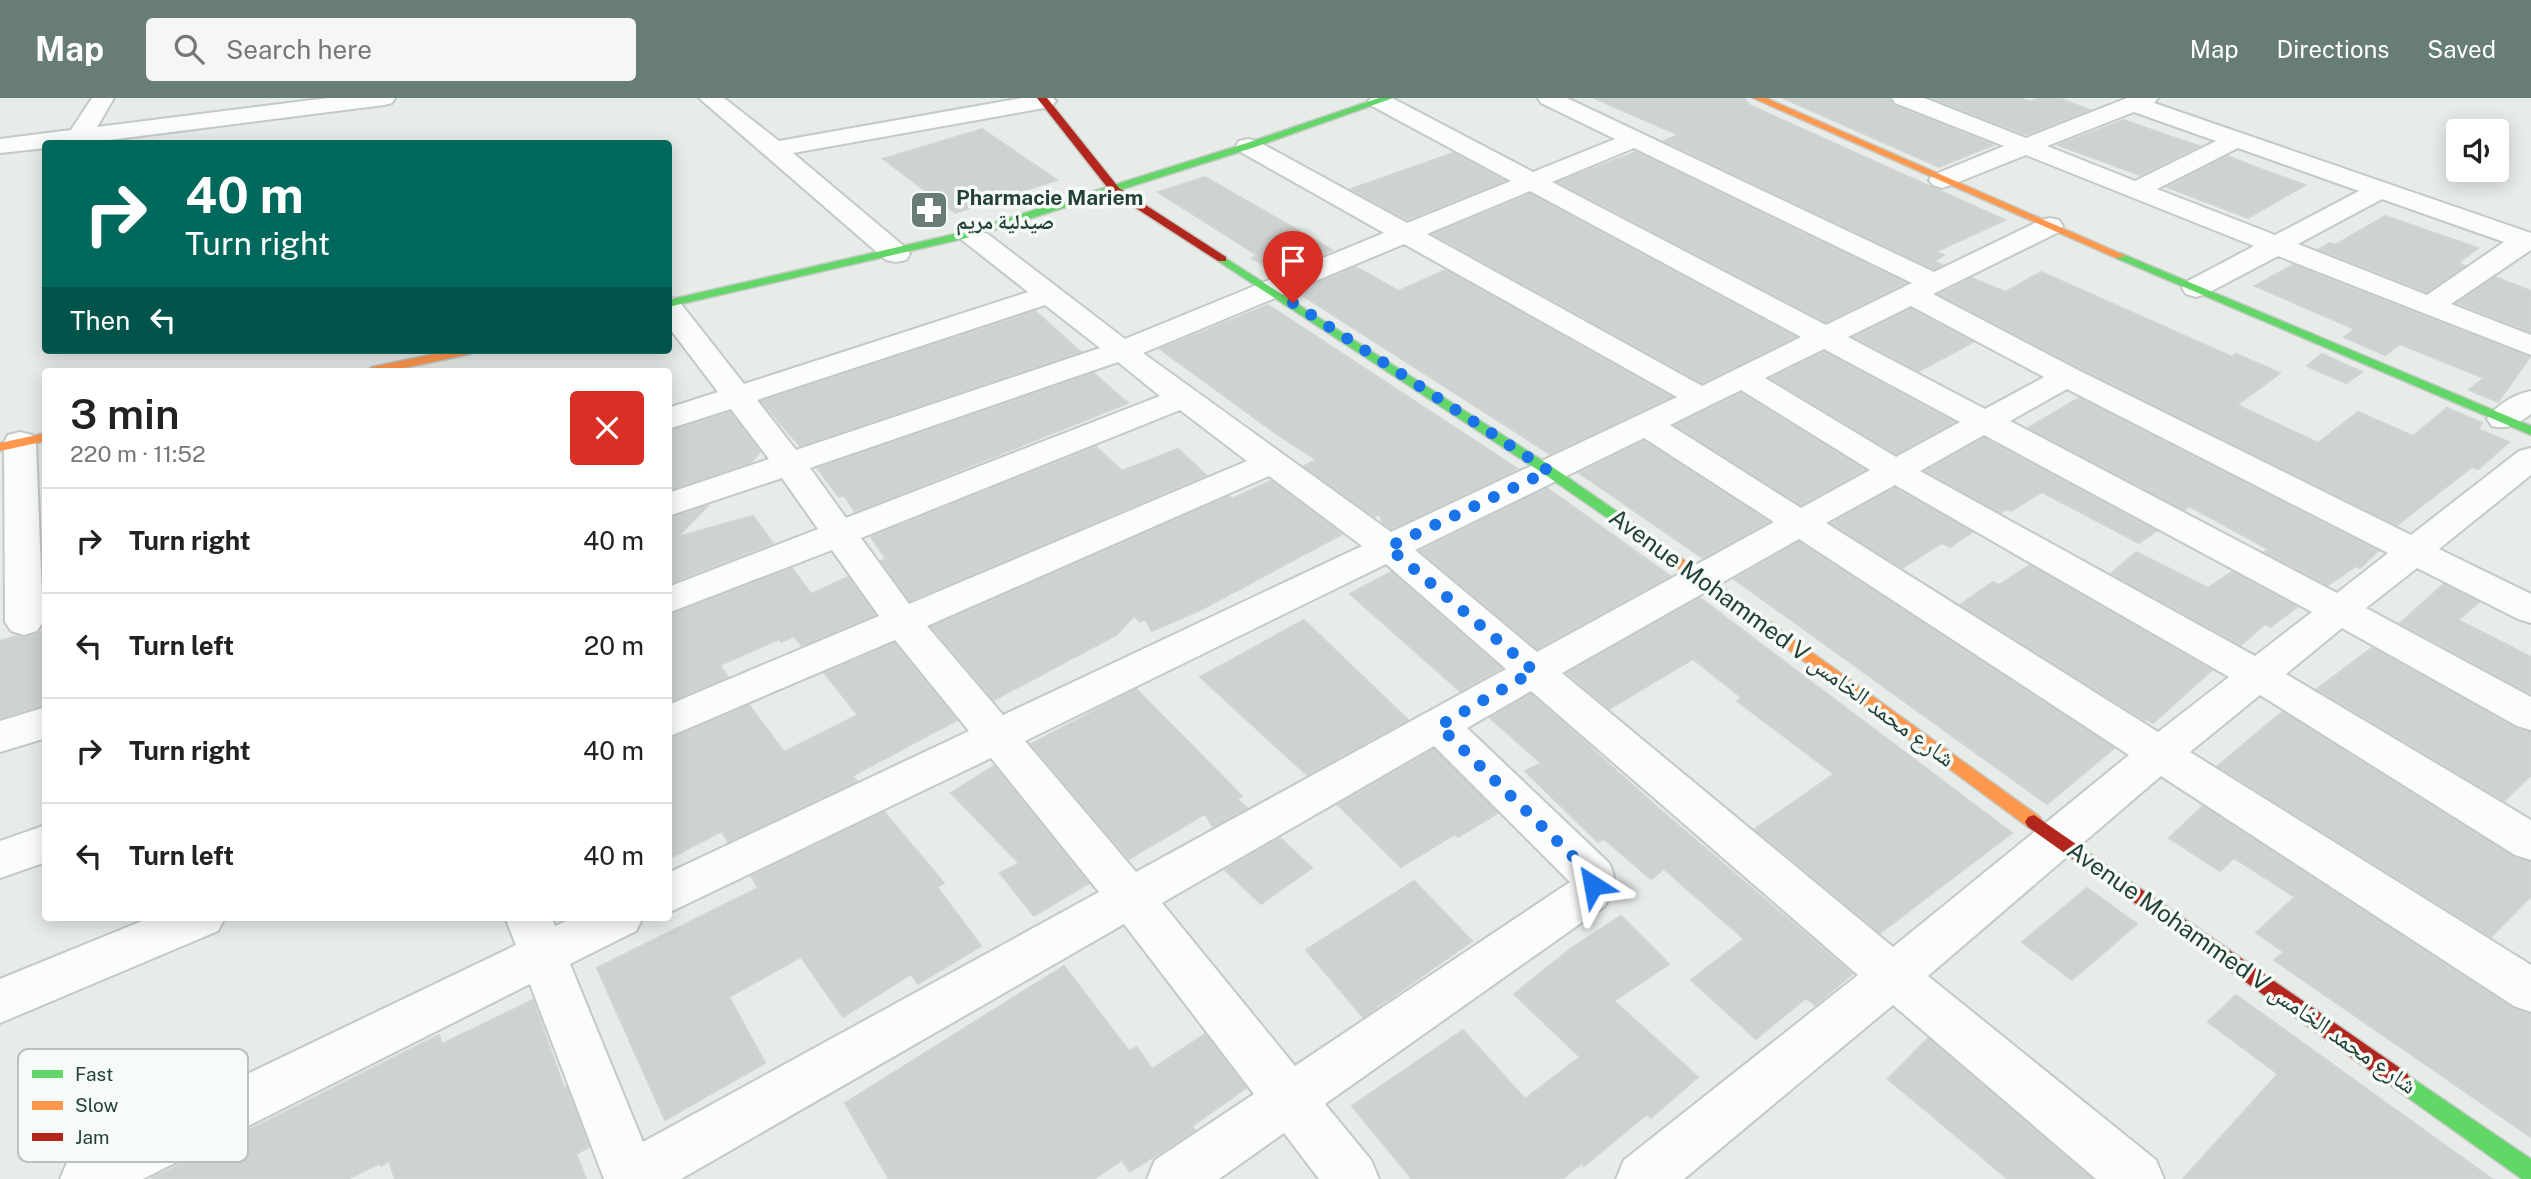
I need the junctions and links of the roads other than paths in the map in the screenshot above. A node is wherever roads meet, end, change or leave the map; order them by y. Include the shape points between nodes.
1 (103, 98) edge
2 (384, 98) edge
3 (710, 98) edge
4 (1549, 98) edge
5 (1758, 98) edge
6 (1903, 98) edge
7 (1963, 98) edge
8 (1043, 99) edge
9 (1384, 99) edge
10 (2085, 102) dead end
11 (2132, 105) edge
12 (1933, 110) junction
13 (79, 136) junction
14 (1635, 139) junction
15 (47, 140) edge
16 (2236, 140) junction
17 (42, 141) edge
18 (0, 146) edge
19 (1248, 146) junction
20 (2028, 147) junction
21 (774, 149) junction
22 (1942, 180) junction
23 (1533, 181) junction
24 (1115, 190) junction
25 (2136, 190) junction
26 (2380, 190) junction
27 (2050, 226) junction
28 (971, 234) junction
29 (1401, 234) junction
30 (2528, 241) edge
31 (2278, 245) junction
32 (896, 254) junction
33 (1270, 288) junction
34 (1922, 288) junction
35 (2196, 288) junction
36 (1048, 295) junction
37 (672, 304) edge
38 (2430, 306) junction
39 (672, 310) edge
40 (1824, 336) junction
41 (2531, 346) edge
42 (1121, 351) junction
43 (451, 354) edge
44 (386, 368) edge
45 (2067, 377) junction
46 (1742, 378) junction
47 (737, 398) junction
48 (1183, 398) junction
49 (1700, 398) junction
50 (2531, 400) edge
51 (672, 418) edge
52 (1983, 422) junction
53 (1645, 424) junction
54 (2517, 425) edge
55 (22, 442) edge
56 (2531, 458) edge
57 (1273, 462) junction
58 (789, 463) junction
59 (1549, 471) junction
60 (1897, 472) junction
61 (672, 504) edge
62 (1802, 524) junction
63 (836, 533) junction
64 (1388, 547) junction
65 (2416, 551) junction
66 (1701, 577) junction
67 (672, 599) edge
68 (2531, 610) edge
69 (2341, 611) junction
70 (23, 622) edge
71 (903, 623) junction
72 (1534, 671) junction
73 (2259, 676) junction
74 (2531, 715) edge
75 (672, 720) edge
76 (42, 723) edge
77 (1439, 726) junction
78 (0, 737) edge
79 (998, 737) junction
80 (2159, 754) junction
81 (2058, 839) junction
82 (2531, 842) edge
83 (42, 844) edge
84 (0, 860) edge
85 (672, 892) edge
86 (1130, 897) junction
87 (192, 921) edge
88 (601, 921) edge
89 (535, 935) edge
90 (1893, 976) junction
91 (2531, 991) edge
92 (0, 1001) edge
93 (248, 1095) edge
94 (1291, 1100) junction
95 (128, 1162) edge
96 (2531, 1172) edge
97 (105, 1175) edge
98 (631, 1178) edge
99 (1174, 1179) edge
100 (1352, 1179) edge
101 (1643, 1179) edge
102 (2137, 1179) edge

1 - 13 street
2 - 13 street
3 - 21 street
4 - 14 street
5 - 22 street
6 - 12 street
7 - 12 street
8 - 21 street
8 - 24 street, Avenue Mohammed V شارع محمد الخامس
9 - 19 street
9 - 23 street
10 - 11 street
11 - 16 street
11 - 20 street
12 - 20 street
13 - 15 street
14 - 23 street
14 - 34 street
16 - 25 street
16 - 26 street
17 - 18 street
19 - 24 street
19 - 29 street
20 - 22 street
20 - 25 street
21 - 32 street
22 - 27 street
23 - 29 street
23 - 40 street
24 - 28 street
24 - 33 street, Avenue Mohammed V شارع محمد الخامس
25 - 31 street
26 - 30 street
26 - 31 street
27 - 34 street
27 - 35 street
28 - 32 street
28 - 36 street
29 - 33 street
29 - 49 street
30 - 38 street
31 - 35 street
31 - 38 street
32 - 37 street
33 - 42 street
33 - 59 street, Avenue Mohammed V شارع محمد الخامس
34 - 40 street
34 - 45 street
35 - 54 street
36 - 42 street
36 - 47 street
38 - 41 street
39 - 47 street
40 - 46 street
40 - 52 street
42 - 48 street
42 - 58 street
43 - 44 street
45 - 52 street
45 - 65 street
46 - 49 street
46 - 60 street
47 - 51 street
47 - 58 street
48 - 57 street
48 - 63 street
49 - 53 street
50 - 54 street
52 - 60 street
52 - 69 street
53 - 59 street
53 - 62 street
55 - 70 street
56 - 65 street
57 - 64 street
57 - 71 street
58 - 61 street
58 - 63 street
59 - 64 street
59 - 66 street, Avenue Mohammed V شارع محمد الخامس
60 - 62 street
60 - 73 street
62 - 66 street
62 - 80 street
63 - 67 street
63 - 71 street
64 - 72 street
64 - 79 street
65 - 68 street
65 - 69 street
66 - 72 street
66 - 81 street, Avenue Mohammed V شارع محمد الخامس
69 - 73 street
69 - 74 street
71 - 75 street
71 - 79 street
72 - 77 street
72 - 90 street
73 - 80 street
73 - 82 street
76 - 78 street
77 - 86 street
77 - 94 street via 1593,876 1593,885 1589,893
79 - 85 street
79 - 86 street
80 - 81 street
80 - 91 street
81 - 90 street
81 - 96 street, Avenue Mohammed V شارع محمد الخامس
83 - 84 street
86 - 94 street
86 - 98 street
87 - 92 street
88 - 89 street
89 - 93 street
89 - 98 street
90 - 101 street
90 - 102 street
94 - 99 street
94 - 100 street
95 - 97 street

